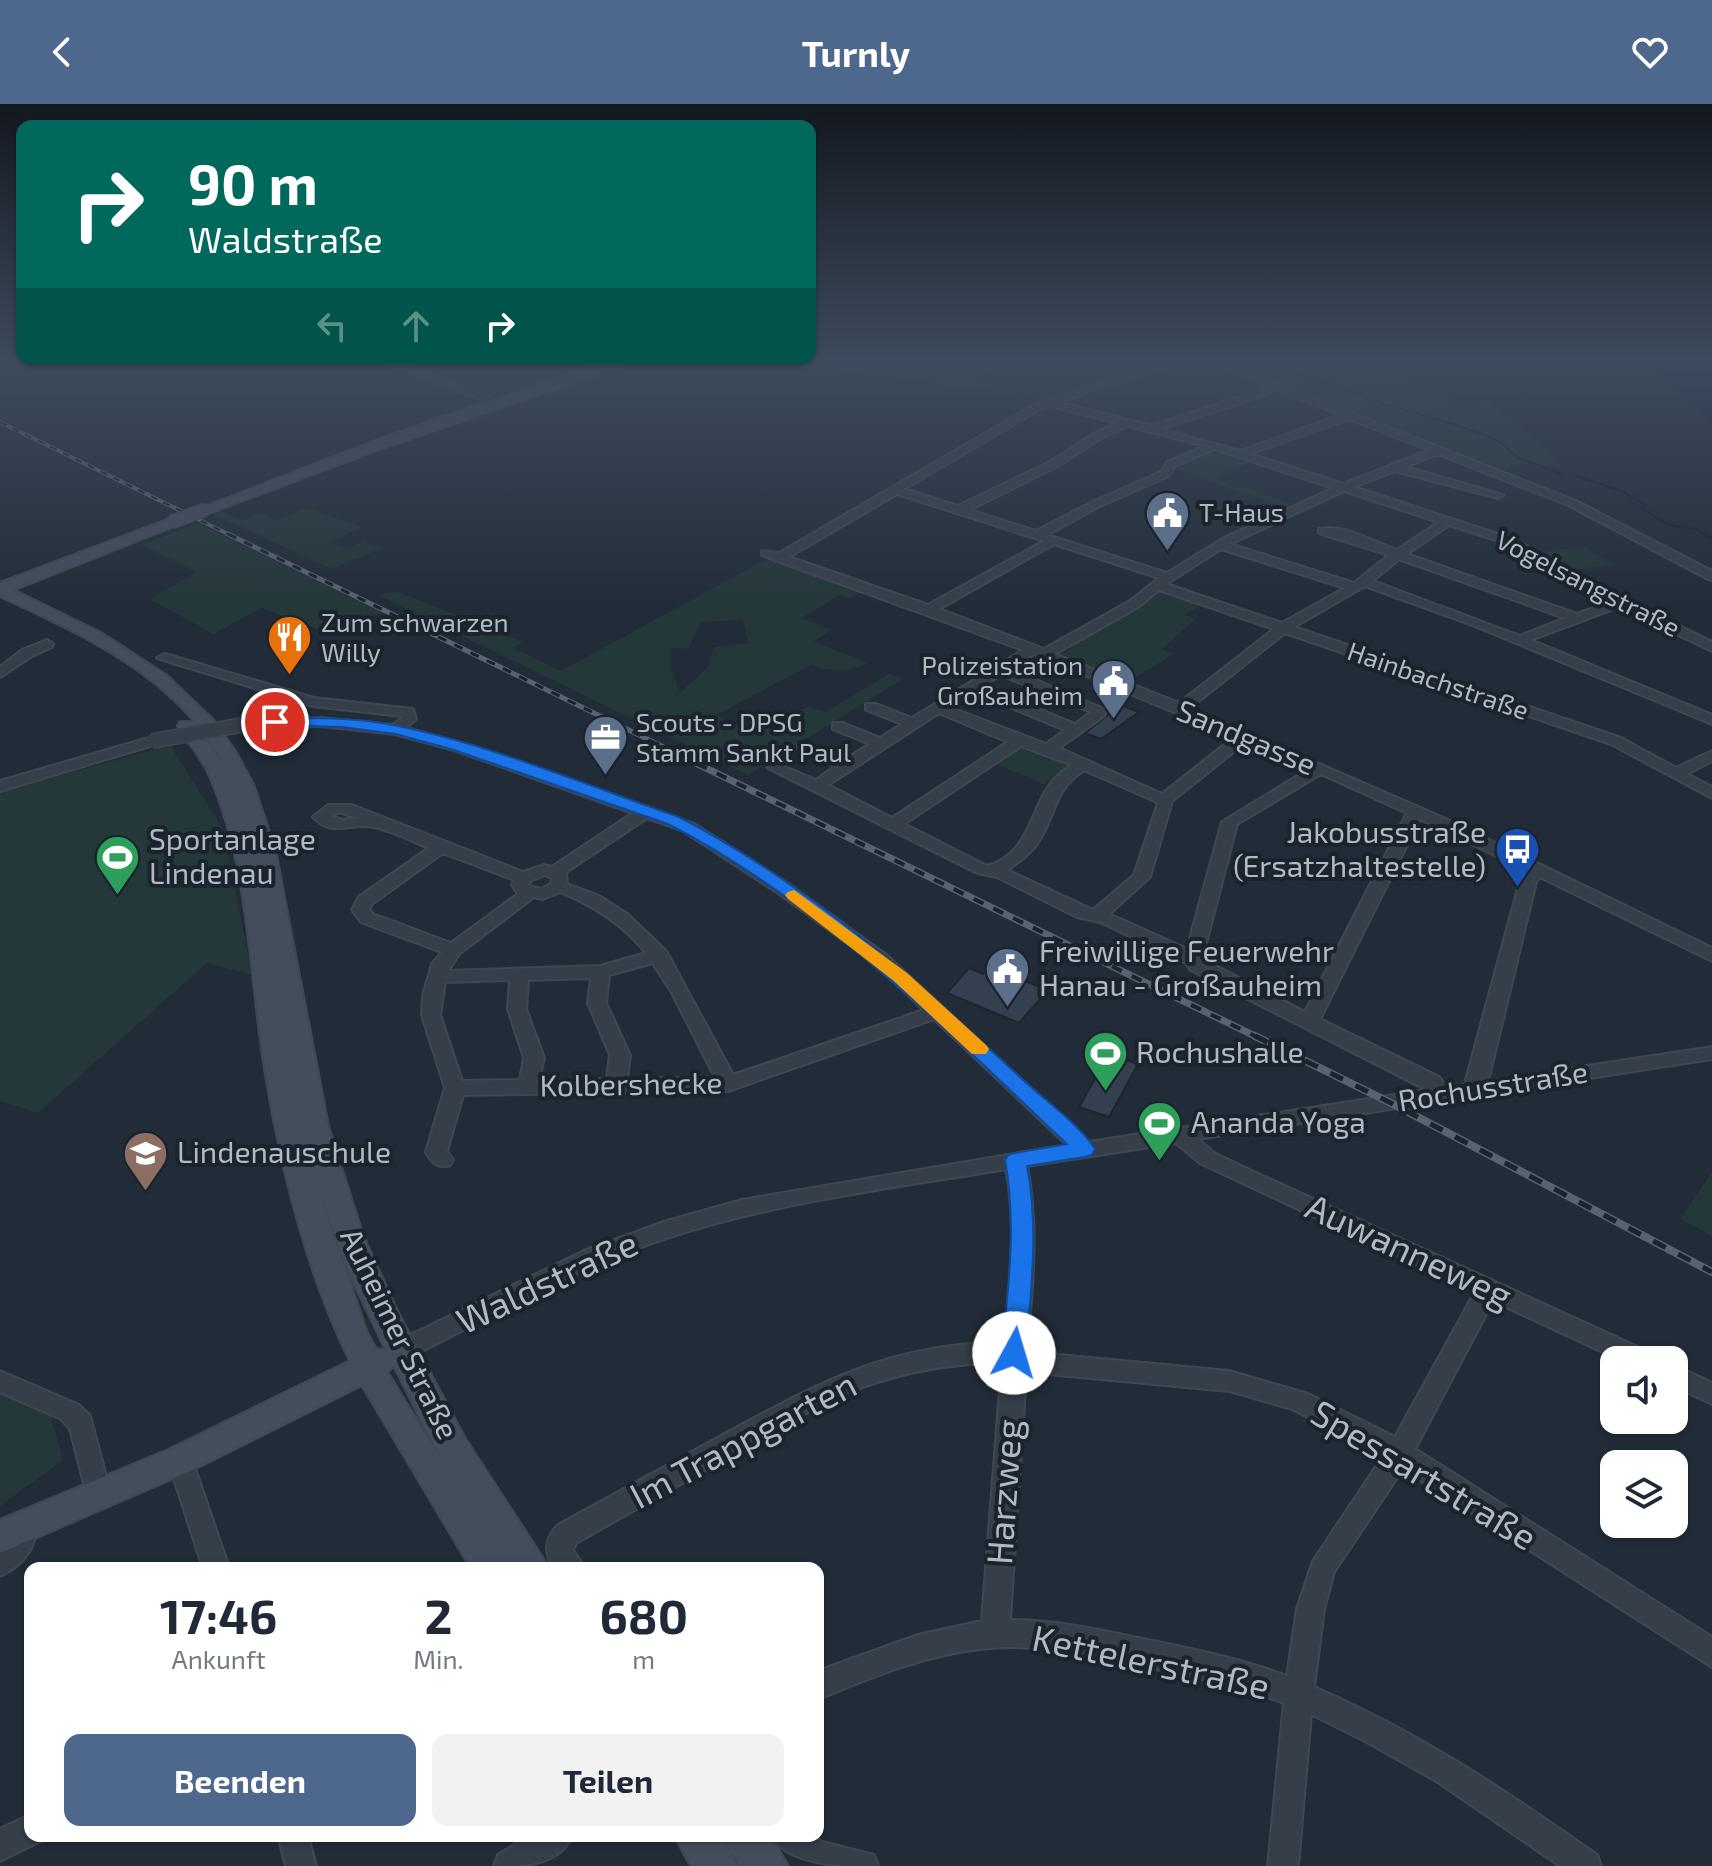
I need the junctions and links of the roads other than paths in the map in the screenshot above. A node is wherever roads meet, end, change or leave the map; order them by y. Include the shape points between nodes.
1 (383, 445) edge
2 (974, 445) edge
3 (1083, 445) edge
4 (1265, 445) edge
5 (1427, 445) edge
6 (1215, 446) joint
7 (1439, 450) junction
8 (1240, 454) junction
9 (1393, 467) junction
10 (1343, 488) junction
11 (896, 490) junction
12 (1498, 495) dead end
13 (959, 510) junction
14 (1448, 521) junction
15 (1038, 535) junction
16 (1349, 537) dead end
17 (1054, 540) junction
18 (1220, 545) junction
19 (1397, 555) junction
20 (34, 576) junction
21 (1712, 576) edge
22 (1163, 581) junction
23 (1360, 585) junction
24 (6, 599) edge
25 (1620, 602) junction
26 (927, 611) junction
27 (1573, 617) junction
28 (1283, 628) junction
29 (1520, 640) junction
30 (47, 644) dead end
31 (1712, 647) edge
32 (1039, 652) junction
33 (164, 658) dead end
34 (1000, 670) junction
35 (0, 673) edge
36 (972, 687) junction
37 (871, 707) dead end
38 (939, 708) junction
39 (1179, 710) junction
40 (1712, 720) edge
41 (914, 724) junction
42 (838, 726) dead end
43 (1075, 729) junction
44 (396, 730) junction
45 (1243, 737) junction
46 (1019, 741) junction
47 (881, 744) junction
48 (803, 747) dead end
49 (1048, 749) junction
50 (1712, 755) edge
51 (847, 765) junction
52 (1081, 765) junction
53 (775, 768) dead end
54 (1319, 769) junction
55 (1677, 773) junction
56 (0, 786) edge
57 (819, 787) junction
58 (1712, 793) edge
59 (1164, 800) junction
60 (647, 811) junction
61 (1416, 811) junction
62 (373, 821) dead end
63 (893, 824) junction
64 (441, 847) junction
65 (1538, 870) junction
66 (994, 871) junction
67 (558, 879) junction
68 (526, 885) junction
69 (1098, 915) junction
70 (453, 950) junction
71 (660, 955) junction
72 (1712, 955) edge
73 (1193, 959) junction
74 (601, 972) junction
75 (519, 975) junction
76 (437, 977) junction
77 (939, 1011) junction
78 (1309, 1022) junction
79 (1712, 1053) edge
80 (728, 1084) junction
81 (616, 1087) junction
82 (455, 1088) junction
83 (528, 1088) junction
84 (1484, 1089) junction
85 (1442, 1096) junction
86 (1180, 1135) junction
87 (1084, 1149) junction
88 (443, 1160) dead end
89 (1015, 1160) junction
90 (1489, 1288) junction
91 (1613, 1346) edge
92 (400, 1351) junction
93 (1014, 1357) junction
94 (368, 1367) junction
95 (0, 1381) edge
96 (1688, 1382) edge
97 (1712, 1394) edge
98 (1400, 1453) junction
99 (180, 1460) junction
100 (98, 1495) junction
101 (12, 1532) edge
102 (565, 1557) edge
103 (214, 1562) edge
104 (487, 1562) edge
105 (527, 1562) edge
106 (0, 1563) edge
107 (995, 1634) junction
108 (1712, 1653) edge
109 (824, 1683) edge
110 (1299, 1695) junction
111 (24, 1833) edge
112 (295, 1842) edge
113 (547, 1842) edge
114 (699, 1842) edge
115 (749, 1842) edge
116 (794, 1842) edge
117 (0, 1846) edge
118 (301, 1866) edge
119 (509, 1866) edge
120 (716, 1866) edge
121 (767, 1866) edge
122 (863, 1866) edge
123 (1283, 1866) edge
124 (1586, 1866) edge

1 - 20 main road, bridge
2 - 11 street
3 - 13 street
4 - 8 street
5 - 7 street
6 - 8 street, Vogelsangstraße
6 - 15 street
7 - 9 street
7 - 21 street via 1595,513
8 - 10 street, Vogelsangstraße
9 - 10 street
9 - 12 street
10 - 14 street, Vogelsangstraße
10 - 18 street
11 - 13 street, Hainbachstraße
11 - 26 street, Sandgasse via 773,555
13 - 15 street, Hainbachstraße
14 - 19 street
14 - 25 street, Vogelsangstraße via 1521,546
15 - 17 street, Hainbachstraße
16 - 19 street
17 - 22 street, Hainbachstraße
17 - 26 street
18 - 22 street
18 - 23 street
19 - 23 street
19 - 27 street
20 - 24 main road
20 - 24 main road via 24,590
22 - 28 street, Hainbachstraße
22 - 32 street via 1134,604
23 - 28 street
23 - 29 street
24 - 92 main road, Auheimer Straße via 121,652 160,680 203,722 234,764 269,857 321,1150 355,1249
24 - 94 main road, Auheimer Straße via 110,660 166,703 206,753 228,795 252,876 277,1064 296,1160 313,1223
25 - 27 street
25 - 31 street, Vogelsangstraße
26 - 32 street, Sandgasse
27 - 29 street
28 - 39 street
28 - 55 street, Hainbachstraße via 1616,741
29 - 40 street
30 - 35 street
32 - 34 street
32 - 39 street, Sandgasse
33 - 44 street via 313,702 408,712 409,719
34 - 36 street
34 - 43 street via 1099,710
36 - 38 street
36 - 43 street
37 - 41 street
38 - 41 street
38 - 46 street
39 - 45 street, Sandgasse
41 - 47 street
42 - 47 street
43 - 49 street
44 - 56 street, bridge via 321,722 242,725 152,741
44 - 60 street
45 - 54 street, Sandgasse
45 - 59 street
46 - 49 street
46 - 63 street
47 - 51 street
48 - 51 street
49 - 52 street
50 - 55 street
51 - 57 street
52 - 59 street
52 - 66 street via 1050,790 1029,843
53 - 57 street
54 - 61 street, Sandgasse
54 - 73 street via 1230,822
55 - 58 street, Hainbachstraße
57 - 63 street
59 - 69 street via 1142,877
60 - 67 street
60 - 77 street via 704,836 784,889 862,945
61 - 65 street, Sandgasse
61 - 78 street
62 - 64 street
63 - 66 street
64 - 68 street
64 - 70 street via 365,901 360,910 367,918
65 - 72 street, Sandgasse
65 - 84 street via 1528,881 1476,1080
66 - 69 street via 1083,913
67 - 68 street via 537,871
67 - 71 street via 606,905
68 - 70 street
69 - 73 street
70 - 76 street
71 - 74 street
71 - 80 street
73 - 78 street via 1197,966
74 - 75 street
74 - 81 street via 597,1003 620,1055
75 - 76 street
75 - 83 street via 517,1009 534,1058
76 - 82 street via 431,1015
77 - 80 street, Kolbershecke
77 - 87 street
78 - 85 street via 1432,1082
79 - 84 street, Rochusstraße
80 - 81 street, Kolbershecke
81 - 83 street, Kolbershecke
82 - 83 street, Kolbershecke
82 - 88 street via 436,1152
84 - 85 street, Rochusstraße
85 - 86 street, Rochusstraße
86 - 87 street, Rochusstraße
86 - 90 street, Auwanneweg via 1207,1158
87 - 89 street, Waldstraße
89 - 92 street, Waldstraße via 797,1197 667,1229 592,1257
89 - 93 street, Harzweg via 1024,1236
90 - 91 street, Auwanneweg
90 - 98 street
92 - 94 main road, Waldstraße
92 - 105 main road, Auheimer Straße via 452,1447
93 - 98 street, Spessartstraße via 1253,1386 1337,1417
93 - 102 street, Im Trappgarten via 982,1352 925,1360 836,1386 567,1534
93 - 107 street, Harzweg
94 - 99 main road, Waldstraße
94 - 104 main road, Auheimer Straße
95 - 100 street via 70,1412 81,1424
96 - 97 street
98 - 108 street, Spessartstraße
98 - 110 street via 1319,1576
99 - 100 main road, Waldstraße
99 - 103 street
100 - 101 main road, Waldstraße
101 - 106 street via 18,1547
107 - 109 street, Kettelerstraße via 925,1647
107 - 110 street, Kettelerstraße via 1027,1633 1114,1646
110 - 123 street
110 - 124 street, Kettelerstraße via 1424,1758
111 - 117 street
112 - 118 street
113 - 119 street
114 - 120 main road
115 - 121 main road
116 - 122 street via 819,1857

